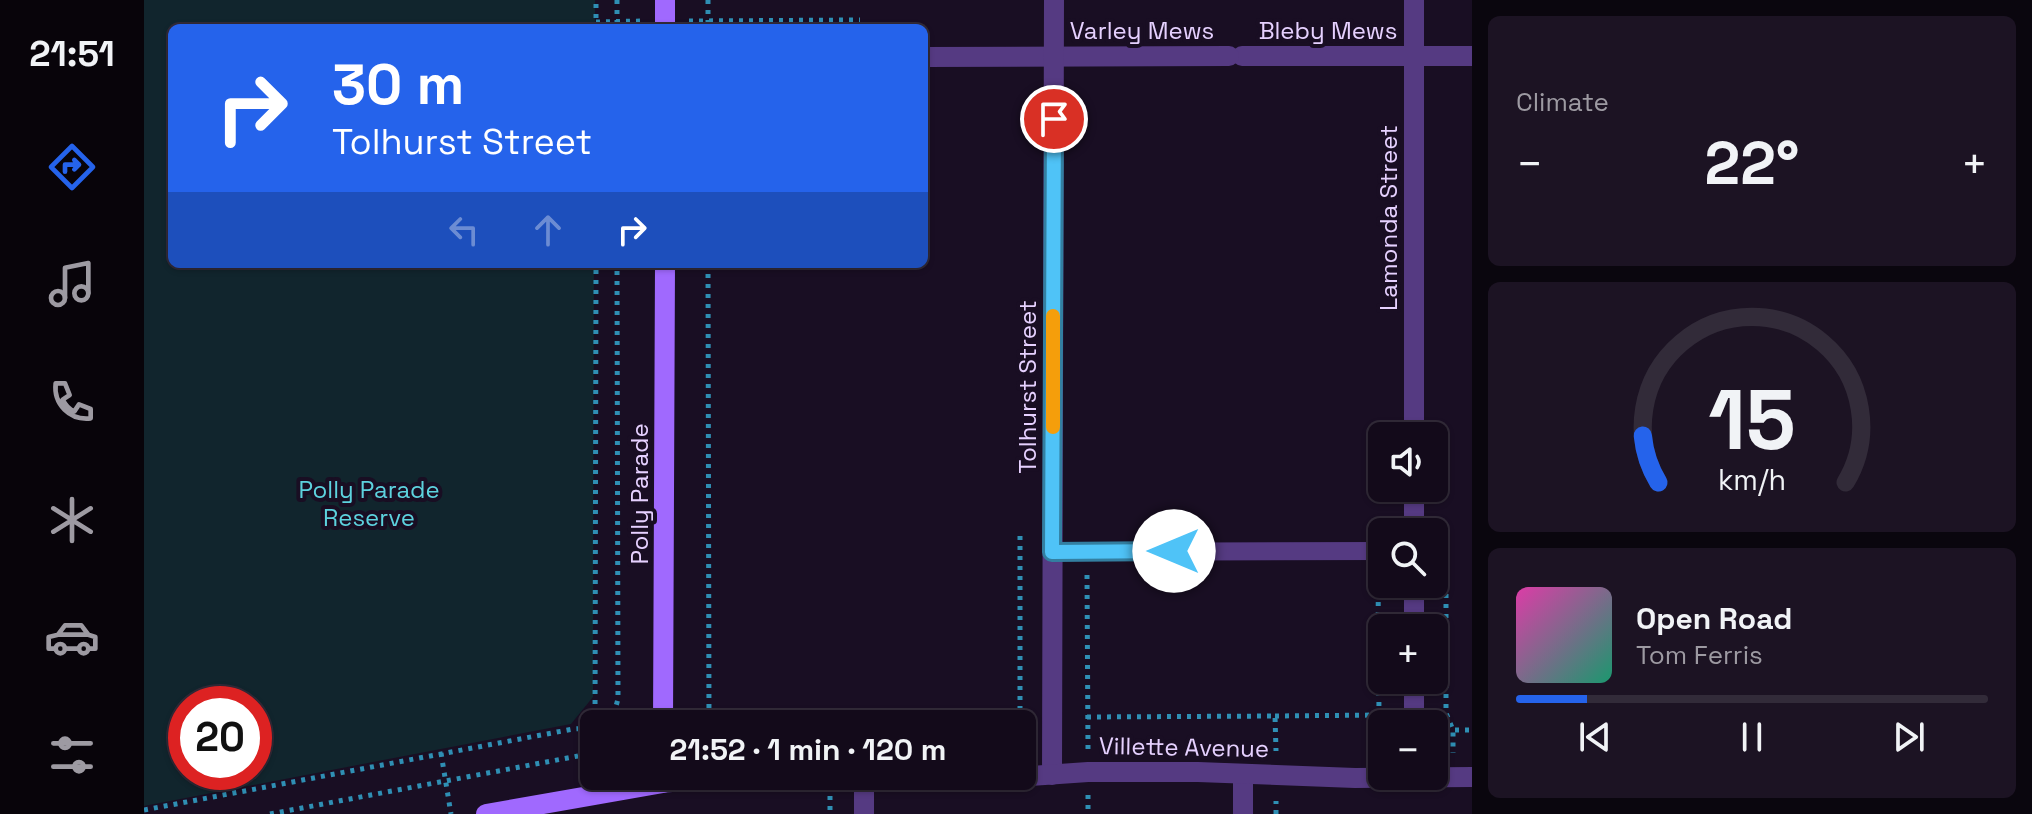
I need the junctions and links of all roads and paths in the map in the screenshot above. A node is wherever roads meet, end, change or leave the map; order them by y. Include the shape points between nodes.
1 (596, 0) edge
2 (617, 0) edge
3 (708, 0) edge
4 (1054, 0) edge
5 (1414, 0) edge
6 (665, 16) edge
7 (860, 20) dead end
8 (596, 24) edge
9 (617, 24) edge
10 (703, 24) edge
11 (708, 24) edge
12 (738, 24) edge
13 (1054, 56) junction
14 (1236, 56) joint
15 (1415, 56) junction
16 (1472, 56) edge
17 (928, 57) edge
18 (596, 268) edge
19 (617, 268) edge
20 (665, 268) edge
21 (708, 268) edge
22 (1414, 422) edge
23 (1020, 536) dead end
24 (1087, 550) junction
25 (1368, 551) edge
26 (1052, 552) junction
27 (1380, 598) edge
28 (1446, 598) edge
29 (595, 710) edge
30 (615, 710) edge
31 (663, 710) edge
32 (709, 710) edge
33 (1020, 710) edge
34 (1379, 710) edge
35 (1368, 715) edge
36 (1275, 716) junction
37 (1087, 717) junction
38 (580, 728) edge
39 (1448, 730) edge
40 (1453, 730) junction
41 (1472, 730) edge
42 (441, 753) junction
43 (580, 754) edge
44 (1088, 772) junction
45 (1243, 774) junction
46 (1276, 774) junction
47 (1052, 775) junction
48 (1036, 776) edge
49 (1368, 776) edge
50 (1463, 777) edge
51 (446, 781) junction
52 (607, 790) edge
53 (830, 790) edge
54 (864, 790) edge
55 (180, 804) junction
56 (144, 810) edge
57 (491, 813) edge
58 (182, 814) edge
59 (270, 814) edge
60 (451, 814) edge
61 (830, 814) edge
62 (864, 814) edge
63 (1088, 814) edge
64 (1243, 814) edge
65 (1276, 814) edge

1 - 8 path
2 - 9 path
3 - 11 path
4 - 13 street, Tolhurst Street
5 - 15 street, Lamonda Street
6 - 9 path
6 - 10 path
7 - 12 path
13 - 14 street, Varley Mews
13 - 17 street, Varley Mews
13 - 26 street, Tolhurst Street
14 - 15 street, Bleby Mews
15 - 16 street, Bleby Mews
15 - 22 street, Lamonda Street
18 - 29 path
19 - 30 path
20 - 31 street, Polly Parade
21 - 32 path
23 - 33 path
24 - 25 lane
24 - 26 lane
24 - 37 path
26 - 47 street, Tolhurst Street
27 - 34 path
28 - 40 path via 1446,713
35 - 36 path
36 - 37 path
36 - 46 path
37 - 44 path
38 - 42 path
39 - 40 path
40 - 41 path
40 - 50 path
42 - 51 path
42 - 55 path
43 - 51 path
44 - 45 street, Villette Avenue
44 - 47 street, Villette Avenue
44 - 63 path
45 - 46 street, Villette Avenue
45 - 64 street
46 - 49 street, Villette Avenue
46 - 65 path
47 - 48 street, Villette Avenue
51 - 59 path
51 - 60 path
52 - 57 street
53 - 61 path
54 - 62 street
55 - 56 path
55 - 58 path

